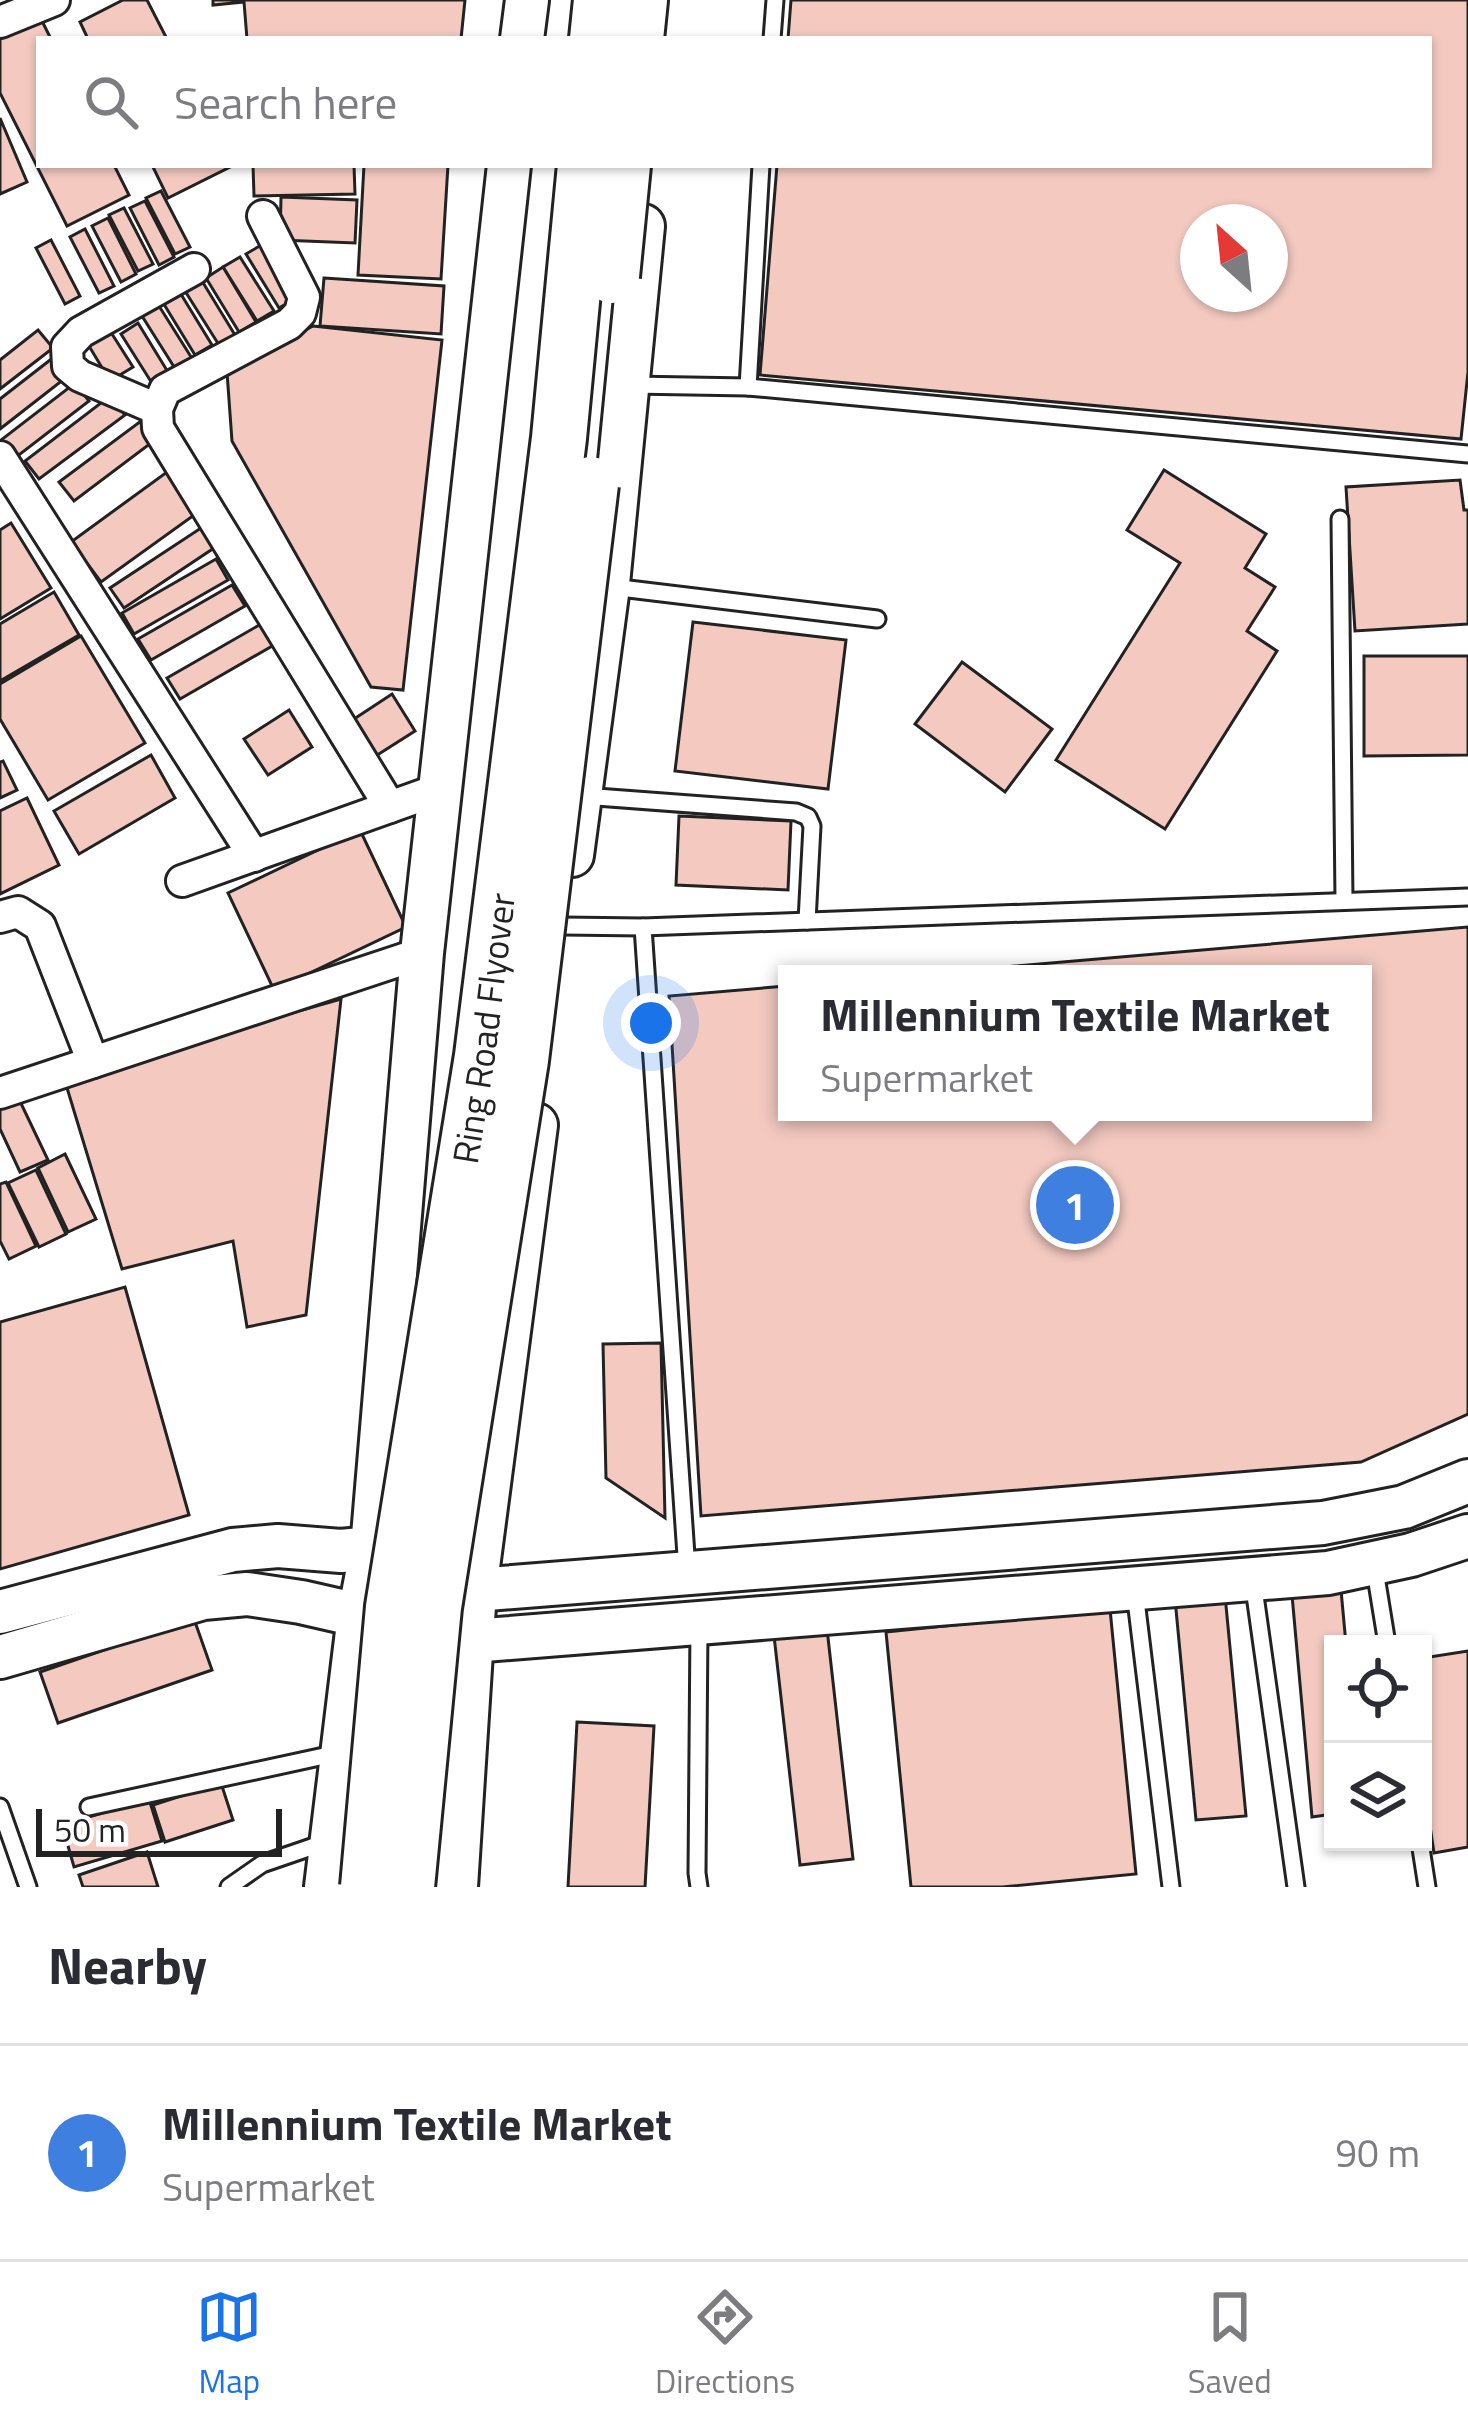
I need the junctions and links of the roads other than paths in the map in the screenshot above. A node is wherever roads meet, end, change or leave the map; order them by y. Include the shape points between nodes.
1 (54, 0) edge
2 (527, 0) edge
3 (601, 0) edge
4 (640, 0) edge
5 (665, 0) edge
6 (775, 0) edge
7 (0, 22) edge
8 (522, 36) edge
9 (597, 36) edge
10 (636, 36) edge
11 (662, 36) edge
12 (772, 36) edge
13 (508, 168) edge
14 (585, 168) edge
15 (623, 168) edge
16 (649, 168) edge
17 (760, 168) edge
18 (263, 216) dead end
19 (194, 269) dead end
20 (628, 385) junction
21 (748, 387) junction
22 (157, 409) junction
23 (1468, 454) edge
24 (0, 457) edge
25 (1340, 519) dead end
26 (608, 586) junction
27 (877, 619) dead end
28 (440, 789) junction
29 (580, 795) junction
30 (389, 807) junction
31 (254, 856) junction
32 (182, 881) dead end
33 (1468, 896) edge
34 (1344, 901) junction
35 (0, 917) edge
36 (807, 921) junction
37 (563, 926) junction
38 (643, 926) junction
39 (422, 953) junction
40 (93, 1062) junction
41 (0, 1093) edge
42 (1468, 1481) edge
43 (1468, 1537) edge
44 (372, 1548) junction
45 (1374, 1563) junction
46 (687, 1573) junction
47 (1252, 1579) junction
48 (1135, 1588) junction
49 (475, 1590) junction
50 (0, 1612) edge
51 (359, 1615) junction
52 (699, 1623) junction
53 (1386, 1635) edge
54 (472, 1641) junction
55 (0, 1658) edge
56 (340, 1753) junction
57 (89, 1807) dead end
58 (0, 1808) edge
59 (331, 1841) junction
60 (1421, 1851) edge
61 (28, 1887) edge
62 (229, 1887) edge
63 (326, 1887) edge
64 (368, 1887) edge
65 (407, 1887) edge
66 (456, 1887) edge
67 (699, 1887) edge
68 (1171, 1887) edge
69 (1296, 1887) edge
70 (1427, 1887) edge

1 - 7 street
2 - 8 street
3 - 9 highway
4 - 10 highway
5 - 11 street
6 - 12 lane
13 - 28 street
14 - 64 highway, Ring Road Flyover, bridge via 482,1056 392,1607
15 - 65 highway, Ring Road Flyover, bridge via 521,1060 434,1607
16 - 20 street
17 - 21 lane
18 - 22 street via 304,297 300,313 165,390
19 - 22 street via 67,347 68,365 80,376
20 - 21 lane
20 - 26 street
21 - 23 lane
22 - 30 street via 158,428
24 - 31 street
25 - 34 lane
26 - 27 lane
26 - 29 street
28 - 30 street
28 - 39 street
29 - 36 lane via 808,817
29 - 37 street
30 - 31 street
31 - 32 street
33 - 34 lane
34 - 36 lane
35 - 40 street via 18,912 40,926
36 - 38 lane
37 - 38 lane
37 - 49 street
38 - 46 lane
39 - 40 street
39 - 44 street
40 - 41 street
42 - 46 street via 1404,1507 1322,1523
43 - 45 street
44 - 49 street
44 - 50 street via 233,1550
44 - 51 street
45 - 47 street
45 - 53 lane
46 - 49 street
47 - 48 street
47 - 69 lane
48 - 52 street
48 - 68 lane
49 - 54 street
51 - 54 street
51 - 55 street via 247,1594 202,1598
51 - 56 street
52 - 54 street
52 - 67 lane
54 - 66 street
56 - 57 lane
56 - 59 street
58 - 61 lane
59 - 62 lane via 262,1864
59 - 63 street
60 - 70 lane

